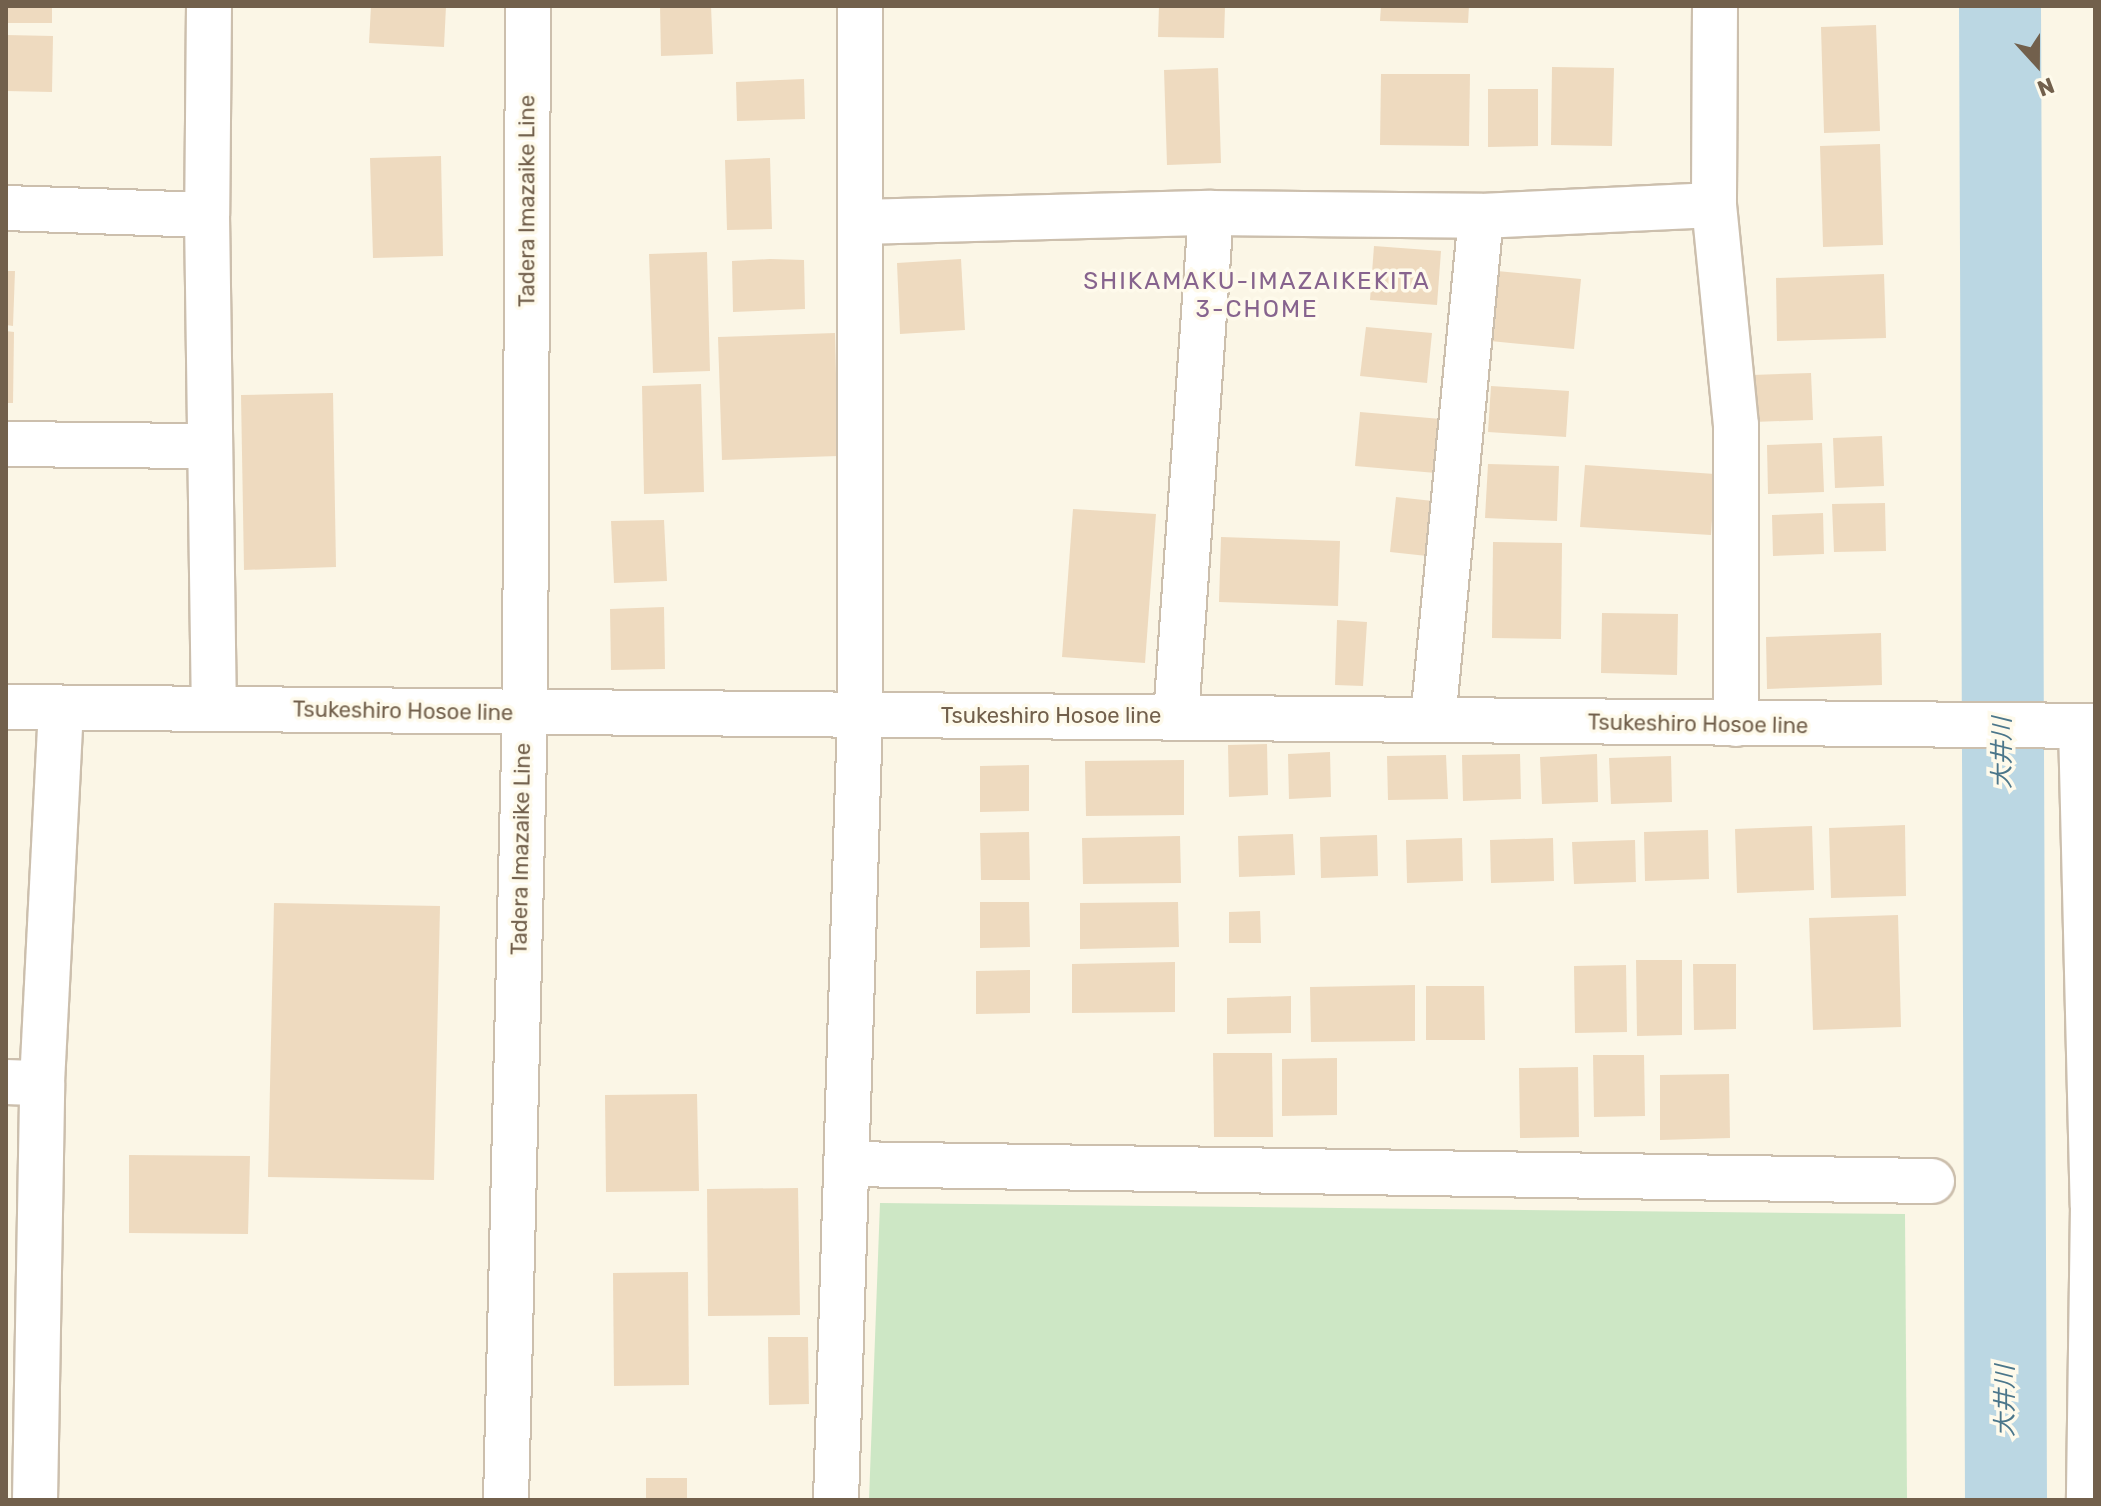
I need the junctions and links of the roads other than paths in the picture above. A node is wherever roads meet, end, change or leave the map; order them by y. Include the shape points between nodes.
1 (209, 6) edge
2 (528, 6) edge
3 (860, 6) edge
4 (1715, 6) edge
5 (1714, 205) junction
6 (6, 208) edge
7 (1211, 213) junction
8 (207, 215) junction
9 (1481, 216) junction
10 (860, 222) junction
11 (6, 444) edge
12 (210, 446) junction
13 (6, 707) edge
14 (61, 708) junction
15 (214, 709) junction
16 (525, 712) junction
17 (860, 715) junction
18 (1176, 717) junction
19 (1433, 720) junction
20 (1736, 724) junction
21 (2088, 726) edge
22 (24, 1083) edge
23 (847, 1164) junction
24 (1932, 1181) dead end
25 (2094, 1206) edge
26 (2091, 1479) edge
27 (35, 1500) edge
28 (506, 1500) edge
29 (836, 1500) edge

1 - 8 street
2 - 16 street, Tadera Imazaike Line
3 - 10 street
4 - 5 street
5 - 9 street
5 - 20 street via 1736,425
6 - 8 street
7 - 9 street
7 - 10 street
7 - 18 street
8 - 12 street
9 - 19 street
10 - 17 street
11 - 12 street
12 - 15 street
13 - 14 street, Tsukeshiro Hosoe line
14 - 15 street, Tsukeshiro Hosoe line
14 - 22 street
15 - 16 street, Tsukeshiro Hosoe line
16 - 17 street, Tsukeshiro Hosoe line
16 - 28 street, Tadera Imazaike Line
17 - 18 street, Tsukeshiro Hosoe line
17 - 23 street
18 - 19 street, Tsukeshiro Hosoe line
19 - 20 street, Tsukeshiro Hosoe line
20 - 21 street, Tsukeshiro Hosoe line
21 - 25 street
22 - 27 street
23 - 24 street
23 - 29 street
25 - 26 street

